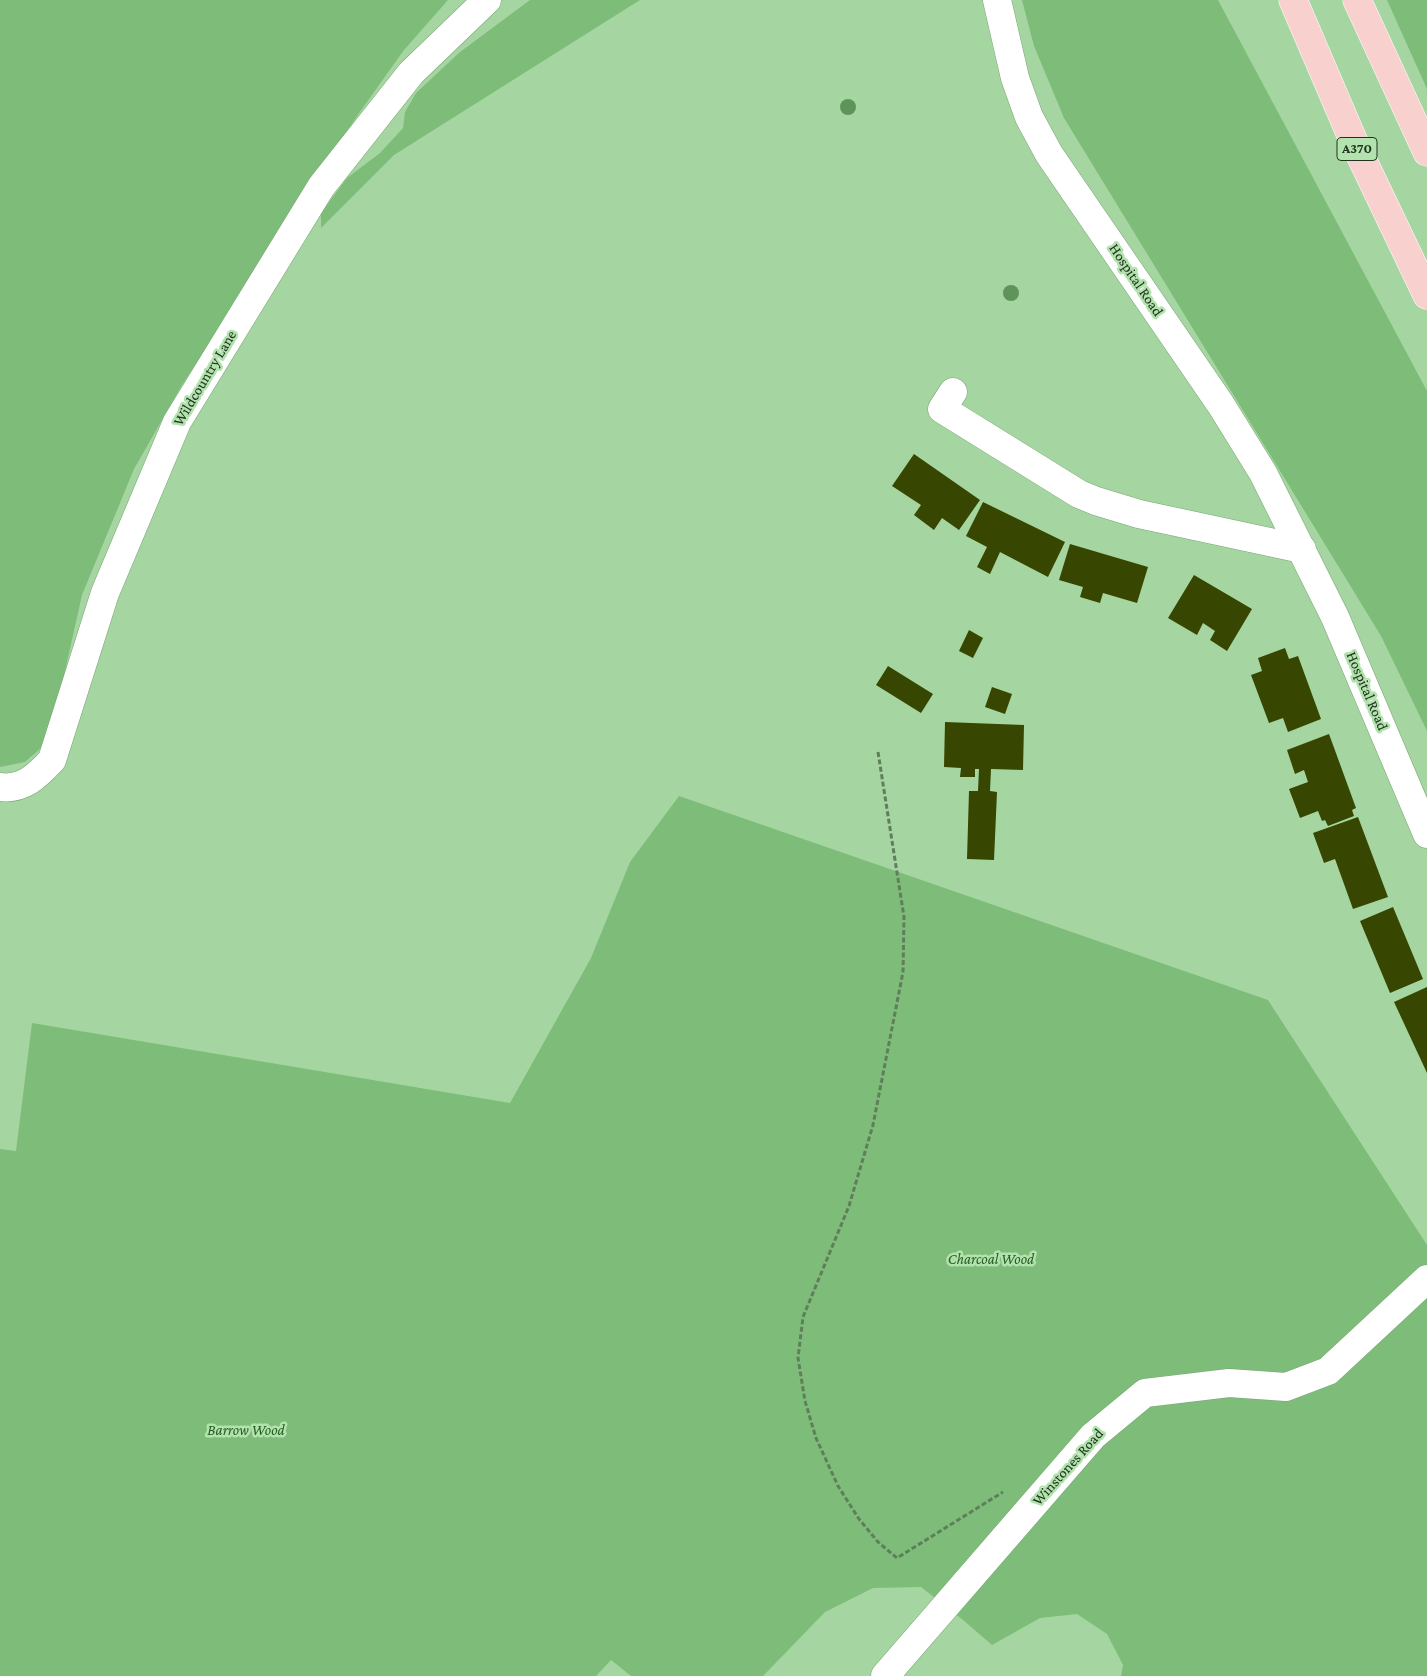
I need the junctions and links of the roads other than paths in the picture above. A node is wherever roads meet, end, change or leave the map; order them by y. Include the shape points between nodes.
1 (487, 0) edge
2 (997, 0) edge
3 (1293, 0) edge
4 (1357, 0) edge
5 (1427, 152) edge
6 (1427, 295) edge
7 (953, 392) dead end
8 (1302, 549) junction
9 (0, 787) edge
10 (1427, 834) edge
11 (1427, 1279) edge
12 (885, 1676) edge

1 - 9 street, Wildcountry Lane via 411,73 321,187 177,422 105,593 52,760 36,778 12,788
2 - 8 street, Hospital Road via 1015,78 1029,117 1049,154 1221,405 1263,473
3 - 6 main road, A370 via 1353,140
4 - 5 main road
7 - 8 street via 942,409 1079,494 1139,514
8 - 10 street, Hospital Road via 1335,617
11 - 12 street, Winstones Road via 1328,1371 1286,1386 1229,1383 1145,1393 1093,1436

